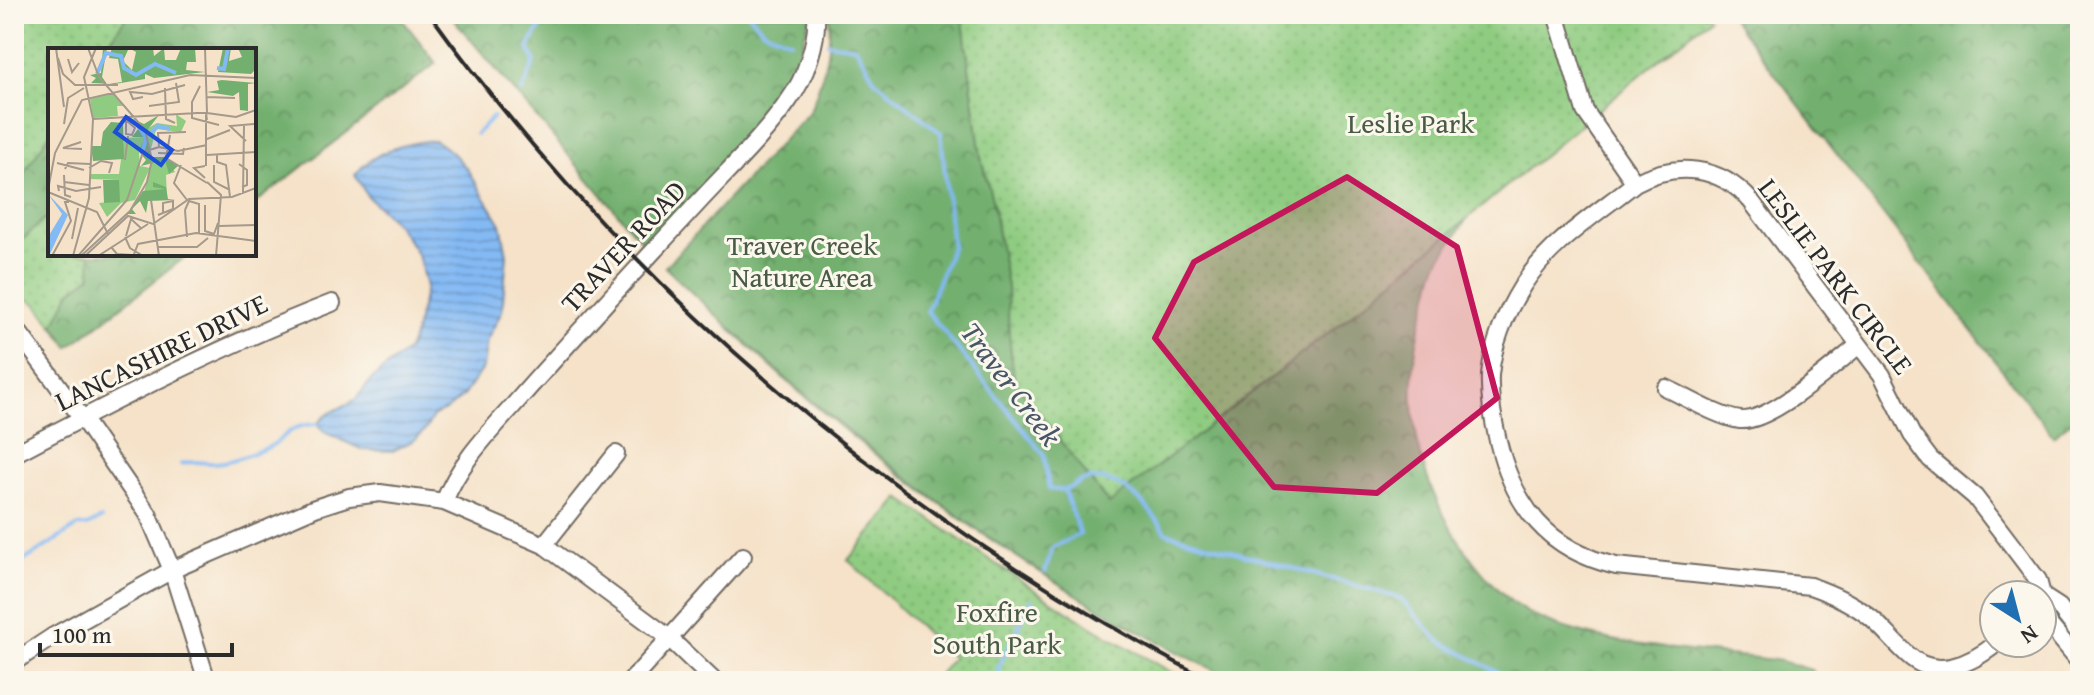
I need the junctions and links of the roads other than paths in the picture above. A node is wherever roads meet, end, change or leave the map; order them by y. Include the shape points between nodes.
1 (816, 14) edge
2 (1556, 14) edge
3 (1635, 183) junction
4 (332, 303) dead end
5 (14, 326) edge
6 (1859, 345) junction
7 (1666, 388) dead end
8 (82, 418) junction
9 (14, 454) edge
10 (616, 454) dead end
11 (444, 502) junction
12 (544, 545) junction
13 (743, 556) dead end
14 (172, 570) junction
15 (2037, 579) edge
16 (2058, 606) edge
17 (2074, 636) edge
18 (668, 637) junction
19 (1978, 657) edge
20 (14, 662) edge
21 (2080, 662) edge
22 (207, 681) edge
23 (631, 681) edge
24 (714, 681) edge

1 - 11 street, TRAVER ROAD via 804,73 791,98 473,451
2 - 3 street via 1585,111
3 - 6 street, LESLIE PARK CIRCLE via 1680,168 1711,173 1737,187
3 - 19 street, LESLIE PARK CIRCLE via 1539,264 1502,326 1490,376 1493,420 1503,461 1522,503 1561,544 1599,562 1810,586 1837,595 1871,618 1925,665 1943,668
4 - 8 street, LANCASHIRE DRIVE
5 - 8 street
6 - 7 street via 1773,411 1755,418 1737,420
6 - 15 street, LESLIE PARK CIRCLE via 1930,459 1975,497
8 - 9 street, LANCASHIRE DRIVE
8 - 14 street via 148,514
10 - 12 street
11 - 12 street
11 - 14 street via 380,493 349,497
12 - 18 street
13 - 18 street
14 - 20 street
14 - 22 street
16 - 17 street, LESLIE PARK CIRCLE
17 - 21 street, LESLIE PARK CIRCLE
18 - 23 street
18 - 24 street

